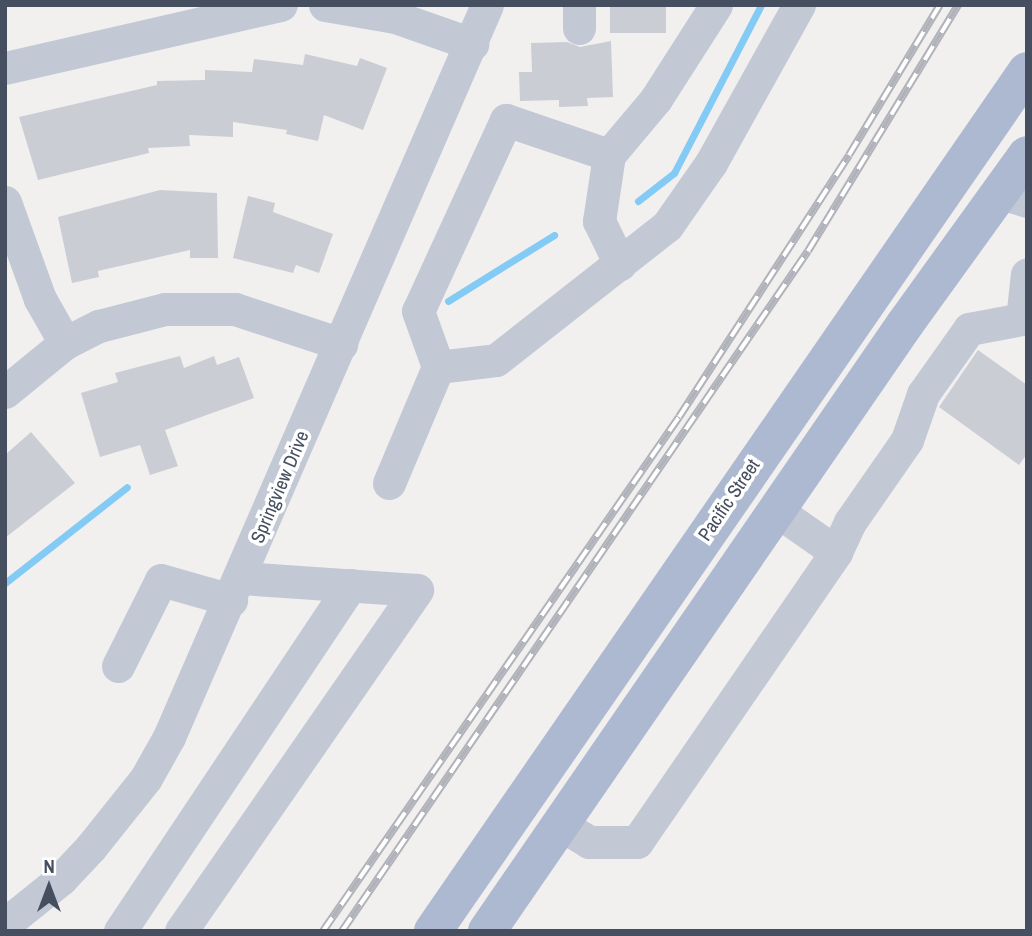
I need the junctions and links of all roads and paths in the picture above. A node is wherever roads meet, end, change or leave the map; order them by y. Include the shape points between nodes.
1 (281, 5) edge
2 (325, 5) edge
3 (487, 5) edge
4 (799, 5) edge
5 (707, 12) edge
6 (472, 44) junction
7 (5, 68) edge
8 (1027, 71) edge
9 (1027, 112) edge
10 (609, 155) junction
11 (1027, 155) edge
12 (1014, 197) edge
13 (5, 202) edge
14 (912, 240) junction
15 (620, 264) junction
16 (1027, 274) edge
17 (65, 343) junction
18 (341, 344) junction
19 (438, 368) junction
20 (5, 391) edge
21 (389, 483) dead end
22 (777, 511) junction
23 (836, 552) junction
24 (685, 565) junction
25 (351, 585) junction
26 (236, 589) junction
27 (118, 666) dead end
28 (590, 707) junction
29 (561, 825) junction
30 (470, 876) junction
31 (5, 924) edge
32 (120, 931) edge
33 (181, 931) edge
34 (433, 931) edge
35 (487, 931) edge

1 - 7 street
2 - 6 street via 395,17
3 - 6 street, Springview Drive
4 - 15 street via 711,163 667,226
5 - 10 street via 656,99
6 - 18 street, Springview Drive
8 - 14 main road, Pacific Street
9 - 12 main road via 997,159
10 - 15 street via 599,221
10 - 19 street via 506,120 418,311
11 - 12 main road
12 - 14 main road via 976,191 940,231
12 - 22 main road via 905,324
13 - 17 street via 40,299
14 - 24 main road, Pacific Street
15 - 19 street via 496,360
16 - 23 street via 1022,318 969,329 923,394 907,440 850,522
17 - 18 street via 130,316 200,306 273,319
17 - 20 street
18 - 26 street, Springview Drive
19 - 21 street
22 - 23 street
22 - 24 main road via 753,508 709,555
22 - 29 main road
23 - 29 street via 637,842 589,842
24 - 28 main road, Pacific Street
25 - 26 street
25 - 32 street
25 - 33 street via 417,590
26 - 27 street via 161,580
26 - 31 street, Springview Drive via 146,779 61,879
28 - 29 main road via 597,724 553,792
28 - 30 main road, Pacific Street
29 - 30 main road via 529,828 499,868
29 - 35 main road
30 - 34 main road, Pacific Street

